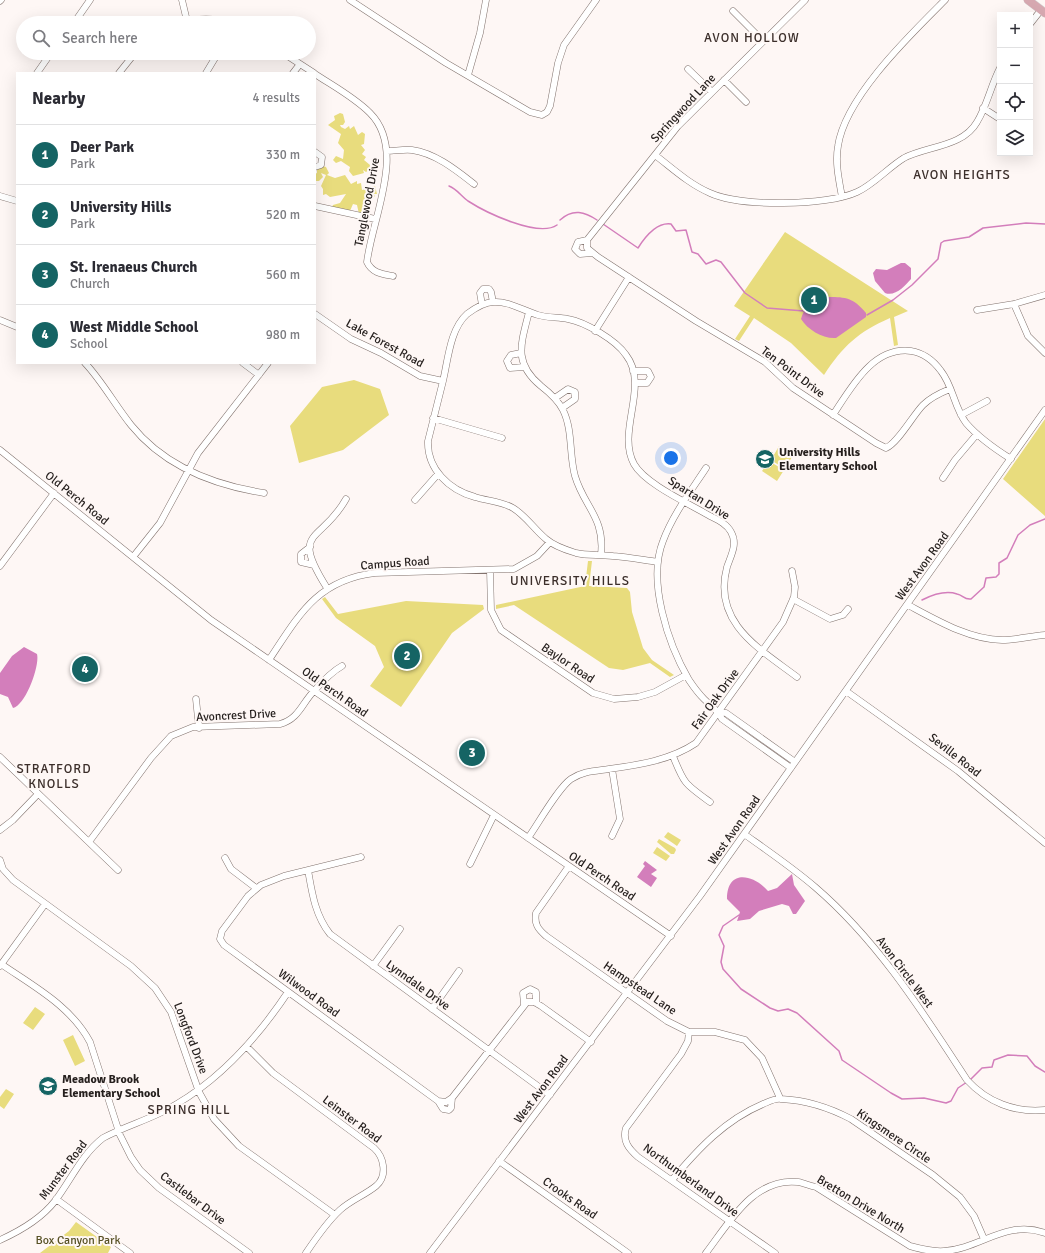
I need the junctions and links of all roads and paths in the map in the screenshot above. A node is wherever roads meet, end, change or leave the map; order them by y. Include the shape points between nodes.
1 (90, 0) edge
2 (182, 0) edge
3 (350, 0) edge
4 (486, 0) edge
5 (596, 0) edge
6 (805, 0) edge
7 (945, 0) edge
8 (1028, 0) edge
9 (733, 11) dead end
10 (1044, 11) edge
11 (79, 16) edge
12 (183, 16) edge
13 (1033, 21) edge
14 (763, 41) junction
15 (46, 60) edge
16 (129, 60) edge
17 (214, 60) edge
18 (294, 60) edge
19 (300, 64) junction
20 (688, 69) dead end
21 (37, 72) edge
22 (120, 72) edge
23 (207, 72) edge
24 (294, 72) edge
25 (312, 72) edge
26 (316, 74) edge
27 (468, 75) junction
28 (997, 75) edge
29 (724, 80) junction
30 (712, 92) junction
31 (746, 102) dead end
32 (983, 108) junction
33 (997, 117) edge
34 (387, 152) junction
35 (316, 153) edge
36 (655, 155) junction
37 (316, 168) edge
38 (474, 184) dead end
39 (0, 196) edge
40 (842, 197) junction
41 (16, 201) edge
42 (316, 206) edge
43 (375, 219) junction
44 (587, 240) junction
45 (592, 253) junction
46 (393, 276) dead end
47 (629, 277) junction
48 (1045, 294) edge
49 (493, 302) junction
50 (1014, 304) junction
51 (482, 305) junction
52 (977, 310) dead end
53 (529, 312) junction
54 (316, 315) edge
55 (0, 320) edge
56 (16, 327) edge
57 (595, 331) junction
58 (521, 353) junction
59 (1045, 353) edge
60 (86, 364) edge
61 (244, 364) edge
62 (267, 364) edge
63 (524, 367) junction
64 (633, 371) junction
65 (259, 375) junction
66 (442, 381) junction
67 (635, 383) junction
68 (950, 389) junction
69 (555, 398) junction
70 (987, 401) dead end
71 (562, 408) junction
72 (1045, 410) edge
73 (833, 415) junction
74 (962, 415) junction
75 (433, 418) junction
76 (977, 434) junction
77 (502, 438) dead end
78 (0, 450) edge
79 (1011, 459) junction
80 (706, 468) dead end
81 (188, 470) junction
82 (438, 474) junction
83 (943, 478) dead end
84 (54, 493) junction
85 (264, 493) dead end
86 (346, 499) dead end
87 (415, 500) dead end
88 (685, 500) junction
89 (550, 542) junction
90 (310, 547) junction
91 (601, 555) junction
92 (134, 557) junction
93 (658, 562) junction
94 (0, 566) edge
95 (314, 566) junction
96 (490, 570) junction
97 (792, 571) dead end
98 (328, 588) junction
99 (793, 598) junction
100 (908, 605) junction
101 (848, 609) dead end
102 (1045, 635) edge
103 (762, 652) junction
104 (269, 660) junction
105 (342, 666) dead end
106 (686, 675) junction
107 (797, 678) dead end
108 (314, 691) junction
109 (846, 691) junction
110 (196, 699) dead end
111 (719, 712) junction
112 (199, 728) junction
113 (673, 756) junction
114 (0, 757) edge
115 (795, 762) junction
116 (791, 768) junction
117 (612, 769) junction
118 (38, 794) junction
119 (710, 802) dead end
120 (494, 815) junction
121 (0, 830) edge
122 (744, 834) junction
123 (612, 836) dead end
124 (528, 838) junction
125 (89, 842) junction
126 (1045, 843) edge
127 (361, 857) dead end
128 (225, 858) dead end
129 (0, 860) edge
130 (470, 864) dead end
131 (569, 866) junction
132 (118, 870) dead end
133 (308, 870) junction
134 (256, 888) junction
135 (45, 904) junction
136 (400, 929) dead end
137 (671, 936) junction
138 (1, 965) edge
139 (373, 966) junction
140 (460, 971) dead end
141 (288, 992) junction
142 (628, 994) junction
143 (536, 1003) junction
144 (524, 1004) junction
145 (432, 1009) junction
146 (689, 1032) junction
147 (591, 1042) junction
148 (247, 1047) junction
149 (488, 1050) junction
150 (198, 1090) junction
151 (550, 1095) junction
152 (780, 1098) junction
153 (1045, 1110) edge
154 (118, 1130) junction
155 (500, 1161) junction
156 (672, 1180) junction
157 (56, 1199) junction
158 (335, 1215) junction
159 (730, 1222) junction
160 (1045, 1234) edge
161 (984, 1239) junction
162 (0, 1240) edge
163 (130, 1253) edge
164 (249, 1253) edge
165 (306, 1253) edge
166 (430, 1253) edge
167 (628, 1253) edge
168 (706, 1253) edge
169 (775, 1253) edge

1 - 11 street
2 - 12 street
3 - 27 street
4 - 27 street
5 - 27 street via 564,45 550,106 542,115 530,112
6 - 14 street, Springwood Lane
7 - 40 street via 889,58 850,114 838,145
8 - 10 main road
9 - 14 street
10 - 13 street
14 - 29 street, Springwood Lane
15 - 21 street
16 - 22 street
17 - 23 street
18 - 19 street, Tanglewood Drive
19 - 24 street
19 - 25 street, Tanglewood Drive
20 - 30 street
26 - 34 street, Tanglewood Drive via 372,114 383,135
28 - 32 street
29 - 30 street, Springwood Lane
29 - 31 street
30 - 36 street, Springwood Lane via 678,126
32 - 33 street
32 - 40 street via 978,122 970,132 959,139 912,153 888,168 859,192
34 - 38 street via 411,150 423,153 436,158
34 - 43 street, Tanglewood Drive via 387,167
35 - 37 street via 322,157 321,165
36 - 40 street via 694,185 711,194 732,200 772,203
36 - 44 street, Springwood Lane
39 - 41 street
42 - 43 street
43 - 46 street, Tanglewood Drive via 367,262 378,274
44 - 45 street
44 - 45 street, Ten Point Drive via 578,242 575,249 580,254
45 - 47 street, Ten Point Drive
47 - 57 street
47 - 73 street, Ten Point Drive via 765,362 793,388
48 - 50 street
49 - 51 street, Spartan Drive
49 - 51 street via 491,292 483,289 480,293
49 - 53 street, Spartan Drive via 505,303
50 - 52 street
50 - 59 street via 1028,336
51 - 66 street, Spartan Drive via 466,315 456,330
53 - 57 street, Spartan Drive via 540,316 570,319
53 - 58 street
54 - 66 street, Lake Forest Road via 351,339 420,376
55 - 56 street
57 - 64 street, Spartan Drive via 622,349
58 - 63 street
58 - 63 street via 511,355 507,361 510,368
60 - 81 street via 142,438 164,456
61 - 65 street
62 - 65 street
63 - 69 street
64 - 67 street, Spartan Drive
64 - 67 street via 648,371 651,378 647,383
65 - 81 street via 198,453
66 - 75 street
67 - 88 street, Spartan Drive via 630,426 631,457 639,472 646,478
68 - 73 street, Ten Point Drive via 927,402 886,448
68 - 73 street via 942,372 928,358 913,352 896,351 881,356 871,365
68 - 74 street
69 - 71 street
69 - 71 street via 568,389 575,392 575,399
70 - 74 street
71 - 91 street via 568,424 575,475 599,527
72 - 79 street, West Avon Road
74 - 76 street
75 - 77 street
75 - 82 street via 428,451
76 - 79 street
76 - 83 street
78 - 84 street, Old Perch Road
79 - 100 street, West Avon Road
80 - 88 street
81 - 85 street via 226,486
81 - 92 street via 160,523
82 - 87 street
82 - 89 street via 450,486 463,493 512,508 522,514
84 - 92 street, Old Perch Road
84 - 94 street
86 - 90 street via 333,518 314,535
88 - 93 street via 663,540
88 - 103 street, Spartan Drive via 731,532 734,545 724,584 726,603 732,619 742,634
89 - 91 street via 578,553
89 - 96 street, Campus Road via 537,556 514,569
90 - 95 street via 310,559
90 - 95 street via 300,554 301,562
91 - 93 street
92 - 104 street, Old Perch Road via 211,620
93 - 106 street via 657,583 665,621 671,642
95 - 98 street
96 - 98 street, Campus Road via 375,573 358,575
96 - 106 street, Baylor Road via 491,610 501,630 593,693 614,699 638,697 655,692
97 - 99 street, Fair Oak Drive via 796,587
98 - 104 street, Campus Road via 313,600 298,618
99 - 101 street via 830,619 843,615
99 - 103 street, Fair Oak Drive via 783,622
100 - 102 street via 941,622 980,637 1007,640
100 - 109 street, West Avon Road
103 - 107 street, Spartan Drive
103 - 111 street, Fair Oak Drive
104 - 108 street, Old Perch Road
105 - 108 street, Avoncrest Drive
106 - 111 street via 702,698
108 - 112 street, Avoncrest Drive via 296,715 286,723
108 - 120 street, Old Perch Road
109 - 115 street, West Avon Road
109 - 126 street, Seville Road via 958,771
110 - 112 street
111 - 113 street, Fair Oak Drive via 696,743
111 - 115 street via 726,713
111 - 116 street via 722,719
112 - 125 street, Avoncrest Drive via 193,727 179,732 162,744
113 - 117 street, Fair Oak Drive
113 - 119 street via 686,785
114 - 118 street
115 - 116 street, West Avon Road
116 - 122 street, West Avon Road
117 - 123 street via 620,819
117 - 124 street, Fair Oak Drive via 589,771 567,782
118 - 121 street
118 - 125 street
120 - 124 street, Old Perch Road
120 - 130 street
122 - 137 street, West Avon Road
122 - 153 street, Avon Circle West via 816,887 865,937 900,979 974,1088 1007,1107
124 - 131 street, Old Perch Road
125 - 132 street
127 - 133 street
128 - 134 street via 231,869
129 - 135 street, Longford Drive via 3,869 13,880
131 - 137 street, Old Perch Road
131 - 142 street, Hampstead Lane via 536,913 535,921 538,928
133 - 134 street via 274,879
133 - 139 street, Lynndale Drive via 320,921 330,934
134 - 141 street, Wilwood Road via 222,931 220,939 224,945
135 - 138 street
135 - 150 street, Longford Drive via 131,966 155,988 171,1012
136 - 139 street
137 - 142 street, West Avon Road
138 - 154 street, Castlebar Drive via 65,1010 84,1030
139 - 145 street, Lynndale Drive
140 - 145 street
141 - 148 street, Munster Road
141 - 149 street, Wilwood Road via 438,1101 443,1109 449,1110 452,1098
142 - 146 street, Hampstead Lane via 667,1021
142 - 147 street, West Avon Road
143 - 144 street via 530,1001
143 - 144 street, Wilwood Road via 536,992 530,989 523,993
143 - 147 street, Wilwood Road
144 - 149 street, Wilwood Road
145 - 149 street, Lynndale Drive
146 - 152 street, Hampstead Lane via 715,1032 745,1040 762,1058
146 - 156 street, Northumberland Drive via 688,1041 681,1054 632,1118 624,1136 626,1144 635,1154
147 - 151 street, West Avon Road
148 - 150 street, Munster Road
148 - 158 street, Leinster Road via 273,1073 374,1148 381,1156 383,1165 380,1180
149 - 151 street, Lynndale Drive
150 - 154 street, Munster Road via 163,1111
150 - 158 street, Longford Drive via 214,1119 239,1146
151 - 155 street, West Avon Road
152 - 156 street via 752,1109 729,1123 708,1140
152 - 161 street, Kingsmere Circle via 796,1100 839,1113 870,1131 960,1197 974,1216
154 - 157 street, Munster Road via 94,1146
154 - 164 street, Castlebar Drive via 131,1157 149,1180
155 - 166 street, West Avon Road
155 - 167 street, Crooks Road
156 - 159 street, Northumberland Drive
157 - 162 street, Munster Road via 37,1219
157 - 163 street
158 - 165 street, Leinster Road
159 - 161 street, Bretton Drive North via 758,1191 777,1183 798,1182 816,1187 910,1246 933,1252 945,1251
159 - 168 street, Bretton Drive North
159 - 169 street, Northumberland Drive
160 - 161 street, Bretton Drive North via 1038,1231 1013,1230

